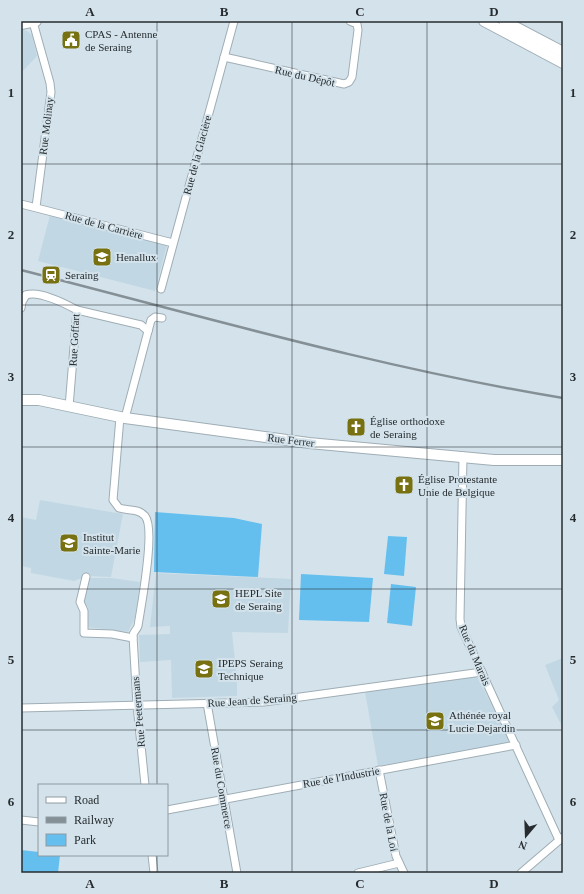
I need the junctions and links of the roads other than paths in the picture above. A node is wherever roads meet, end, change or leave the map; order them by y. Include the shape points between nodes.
1 (34, 21) edge
2 (234, 21) edge
3 (484, 21) edge
4 (504, 21) edge
5 (352, 22) edge
6 (21, 24) edge
7 (563, 52) edge
8 (224, 57) junction
9 (563, 63) edge
10 (21, 204) edge
11 (36, 207) junction
12 (173, 244) junction
13 (161, 288) dead end
14 (23, 293) edge
15 (21, 308) edge
16 (77, 310) junction
17 (162, 318) dead end
18 (148, 331) junction
19 (21, 400) edge
20 (70, 407) junction
21 (122, 417) junction
22 (463, 456) junction
23 (563, 460) edge
24 (86, 577) dead end
25 (132, 638) junction
26 (482, 672) junction
27 (207, 703) junction
28 (136, 705) junction
29 (21, 708) edge
30 (516, 745) junction
31 (379, 770) junction
32 (144, 784) edge
33 (224, 799) junction
34 (168, 810) edge
35 (21, 820) edge
36 (38, 822) edge
37 (561, 838) edge
38 (152, 856) edge
39 (399, 863) junction
40 (154, 873) edge
41 (237, 873) edge
42 (358, 873) edge
43 (404, 873) edge
44 (521, 873) edge

1 - 6 street
1 - 11 street, Rue Molinay via 50,88
2 - 8 street, Rue de la Glacière
3 - 9 street
4 - 7 street
5 - 8 street, Rue du Dépôt via 357,24 358,30 352,77 344,84
8 - 12 street, Rue de la Glacière
10 - 11 street, Rue de la Carrière
11 - 12 street, Rue de la Carrière
12 - 13 street, Rue de la Glacière
14 - 15 street
14 - 16 street, Rue Goffart via 39,294
16 - 18 street via 141,325
16 - 20 street, Rue Goffart
17 - 18 street via 153,318
18 - 21 street
19 - 20 street, Rue Ferrer
20 - 21 street, Rue Ferrer
21 - 22 street, Rue Ferrer via 304,442
21 - 25 street, Rue Peetermans via 113,500 119,508 142,513 149,527 147,572 138,626
22 - 23 street, Rue Ferrer via 509,461
22 - 26 street, Rue du Marais via 460,623
24 - 25 street via 80,602 84,610 84,633
25 - 28 street, Rue Peetermans
26 - 27 street, Rue Jean de Seraing via 264,702
26 - 30 street, Rue du Marais
27 - 28 street, Rue Jean de Seraing
27 - 33 street, Rue du Commerce
28 - 29 street, Rue Jean de Seraing
28 - 32 street, Rue Peetermans
30 - 31 street, Rue de l'Industrie
30 - 37 street, Rue du Marais
31 - 33 street, Rue de l'Industrie
31 - 39 street, Rue de la Loi
33 - 34 street, Rue de l'Industrie
33 - 41 street, Rue du Commerce
35 - 36 street
37 - 44 street
38 - 40 street
39 - 42 street
39 - 43 street, Rue de la Loi

